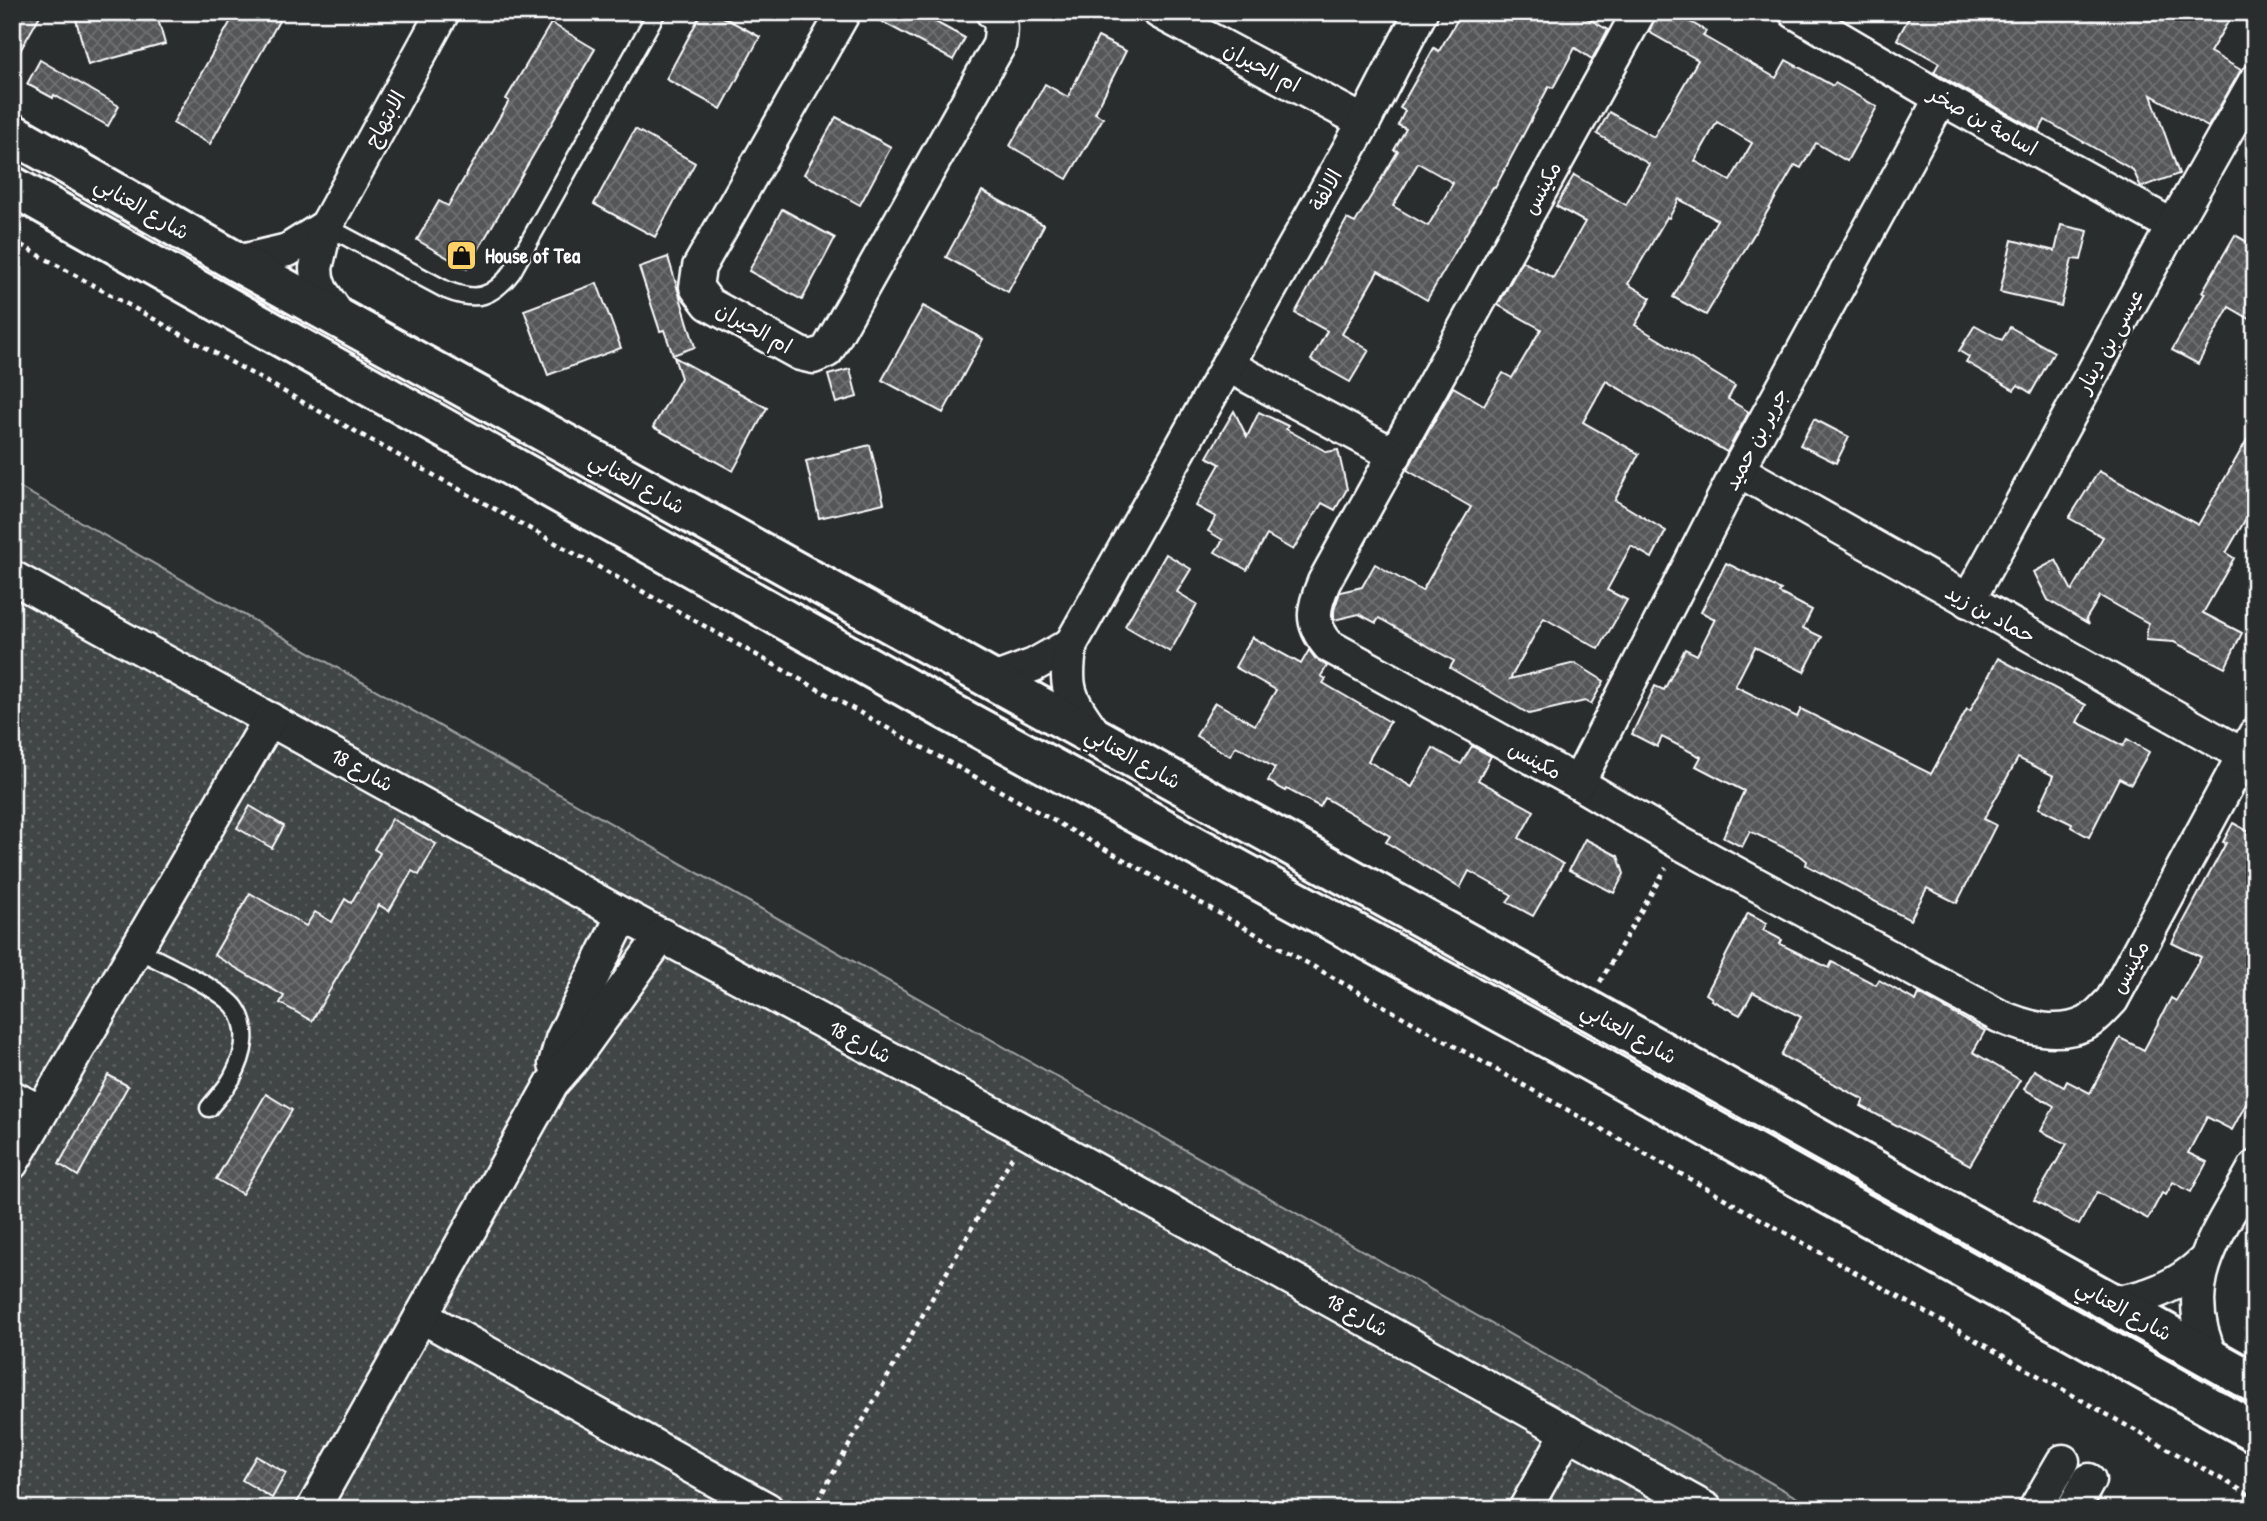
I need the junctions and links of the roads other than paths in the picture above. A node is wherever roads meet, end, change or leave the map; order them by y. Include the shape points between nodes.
1 (443, 12) edge
2 (657, 12) edge
3 (844, 12) edge
4 (992, 12) edge
5 (1159, 12) edge
6 (1421, 12) edge
7 (1639, 12) edge
8 (1795, 12) edge
9 (2255, 81) edge
10 (1941, 98) junction
11 (1364, 122) junction
12 (12, 133) edge
13 (12, 186) edge
14 (326, 226) junction
15 (2173, 226) junction
16 (237, 262) junction
17 (341, 319) junction
18 (1227, 365) junction
19 (1395, 455) junction
20 (1738, 470) junction
21 (12, 577) edge
22 (1968, 601) junction
23 (1071, 643) junction
24 (993, 680) junction
25 (270, 719) junction
26 (1098, 739) junction
27 (2249, 745) edge
28 (1578, 783) junction
29 (623, 915) junction
30 (662, 935) junction
31 (137, 949) junction
32 (552, 1083) junction
33 (12, 1097) edge
34 (209, 1108) dead end
35 (41, 1112) junction
36 (12, 1163) edge
37 (2255, 1167) edge
38 (2203, 1262) junction
39 (2112, 1303) junction
40 (421, 1316) junction
41 (2213, 1360) junction
42 (2255, 1383) edge
43 (1568, 1432) junction
44 (2255, 1432) edge
45 (2063, 1461) dead end
46 (2089, 1480) dead end
47 (313, 1509) edge
48 (767, 1509) edge
49 (1525, 1509) edge
50 (1706, 1509) edge
51 (2035, 1509) edge
52 (2073, 1509) edge

1 - 14 street, الابتهاج
2 - 14 lane via 500,287 483,296 464,297
3 - 4 street, ام الحيران via 699,267 696,287 709,304 813,357 827,351 999,45 1002,29
5 - 11 street, ام الحيران
6 - 11 street, الالفة
7 - 19 street, مكينس
8 - 10 street, اسامة بن صخر
9 - 15 street, عيسى بن دينار
10 - 15 street, اسامة بن صخر
10 - 20 street, جرير بن حميد
11 - 18 street, الالفة
12 - 16 street, شارع العنابي
13 - 44 street, شارع العنابي via 946,709
14 - 16 street, الابتهاج via 288,250
14 - 17 street, الابتهاج via 317,279
15 - 22 street, عيسى بن دينار
16 - 17 street, شارع العنابي
17 - 24 street, شارع العنابي
18 - 19 street
18 - 23 street, الالفة
19 - 28 street, مكينس via 1317,600 1318,634 1329,646
20 - 22 street, حماد بن زيد
20 - 28 street, جرير بن حميد
21 - 25 street, شارع 18
22 - 27 street, حماد بن زيد
23 - 24 street, الالفة via 1034,665
23 - 26 street, الالفة via 1068,688
24 - 26 street, شارع العنابي
25 - 29 street, شارع 18
25 - 31 street
26 - 39 street, شارع العنابي
27 - 28 street, مكينس via 2112,1000 2088,1022 2057,1030 2025,1027 1999,1016
29 - 30 street, شارع 18
29 - 32 street via 562,1039
30 - 32 street
30 - 43 street, شارع 18
31 - 34 lane via 209,988 234,1007 240,1018 245,1030 243,1052 231,1080
31 - 35 street
32 - 40 street
33 - 35 street
35 - 36 street
37 - 38 street
38 - 39 street via 2171,1287
38 - 41 street via 2196,1302 2201,1332
39 - 41 street, شارع العنابي
40 - 47 street
40 - 48 street
41 - 42 street, شارع العنابي
43 - 49 street
43 - 50 street, شارع 18
45 - 51 street
46 - 52 street

